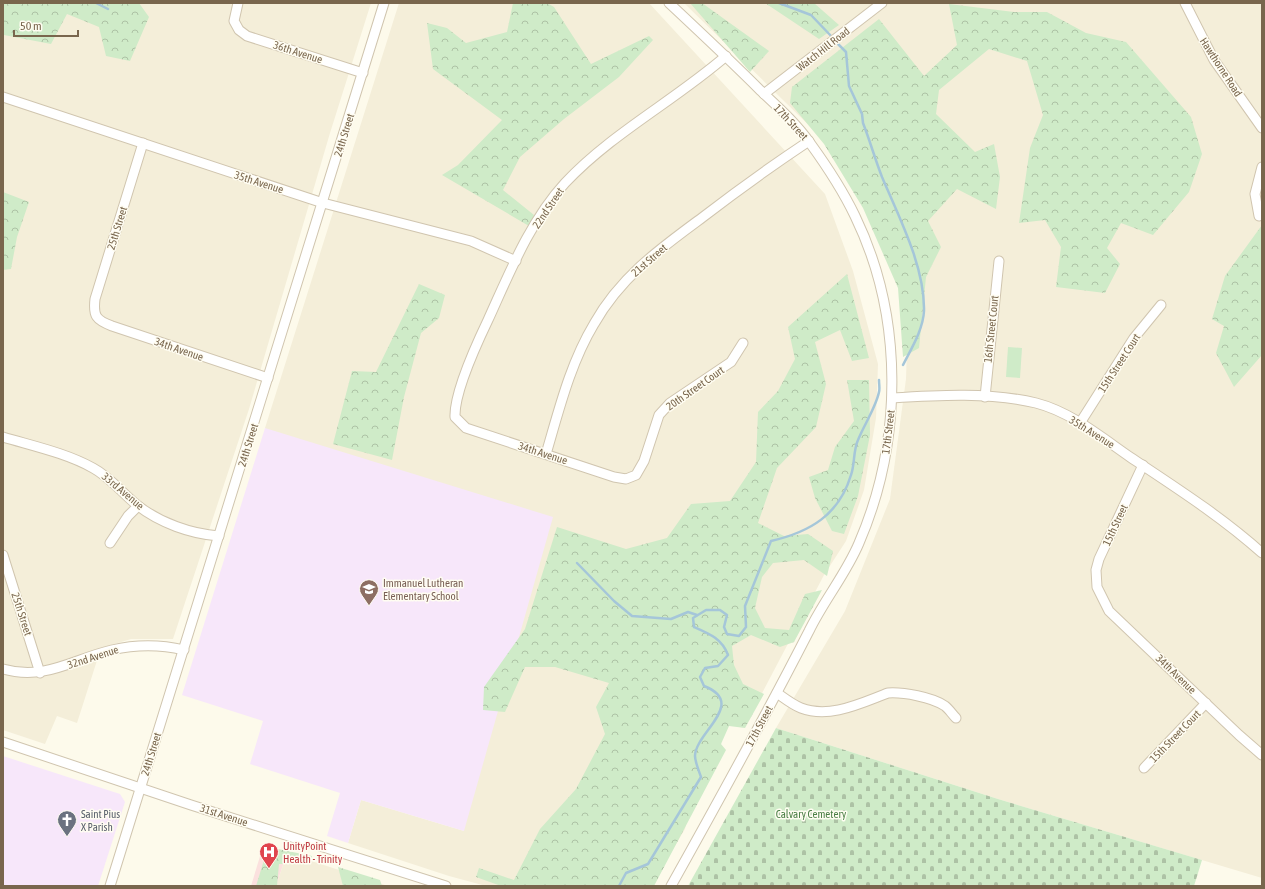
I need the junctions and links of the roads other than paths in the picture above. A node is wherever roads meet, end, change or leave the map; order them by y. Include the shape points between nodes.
1 (238, 3) edge
2 (384, 3) edge
3 (669, 3) edge
4 (882, 3) edge
5 (1185, 3) edge
6 (726, 56) junction
7 (363, 73) junction
8 (764, 94) junction
9 (3, 97) edge
10 (1262, 128) edge
11 (809, 141) junction
12 (143, 143) junction
13 (1262, 167) edge
14 (323, 203) junction
15 (1259, 216) dead end
16 (516, 261) junction
17 (999, 261) dead end
18 (1161, 305) dead end
19 (94, 313) joint
20 (743, 343) dead end
21 (268, 378) junction
22 (984, 396) junction
23 (892, 398) junction
24 (458, 421) joint
25 (1080, 423) junction
26 (3, 437) edge
27 (546, 454) junction
28 (1143, 465) junction
29 (631, 478) joint
30 (138, 506) junction
31 (219, 536) junction
32 (110, 543) dead end
33 (1262, 552) edge
34 (3, 555) edge
35 (1097, 588) joint
36 (184, 650) junction
37 (3, 669) edge
38 (40, 673) junction
39 (777, 693) junction
40 (1206, 704) junction
41 (956, 718) dead end
42 (3, 742) edge
43 (1262, 755) edge
44 (1144, 768) dead end
45 (141, 788) junction
46 (110, 886) edge
47 (446, 886) edge
48 (671, 886) edge

1 - 7 street, 36th Avenue via 234,16 236,25 247,36
2 - 7 street, 24th Street
3 - 6 street, 17th Street
4 - 8 street, Watch Hill Road
5 - 10 street, Hawthorne Road via 1214,60
6 - 8 street, 17th Street
6 - 16 street, 22nd Street via 582,166 552,198
7 - 14 street, 24th Street
8 - 11 street, 17th Street
9 - 12 street, 35th Avenue
11 - 23 street, 17th Street via 856,216 879,279 891,353
11 - 27 street, 21st Street via 762,172 661,248 639,265 622,285 594,322 584,341 566,388
12 - 14 street, 35th Avenue
12 - 19 street, 25th Street via 95,299
13 - 15 street via 1255,194
14 - 16 street, 35th Avenue via 471,241
14 - 21 street, 24th Street
16 - 24 street, 22nd Street via 471,358 456,401
17 - 22 street, 16th Street Court
18 - 25 street, 15th Street Court via 1134,338
19 - 21 street, 34th Avenue via 99,320 112,326
20 - 29 street, 20th Street Court via 731,362 670,403 658,415 640,470
21 - 31 street, 24th Street
22 - 23 street, 35th Avenue
22 - 25 street, 35th Avenue via 1011,398 1037,404
23 - 39 street, 17th Street via 880,482 860,542 819,611
24 - 27 street, 34th Avenue via 466,428
25 - 28 street, 35th Avenue
26 - 30 street, 33rd Avenue via 94,468
27 - 29 street, 34th Avenue via 614,477
28 - 33 street, 35th Avenue
28 - 35 street, 15th Street via 1099,559 1096,570
30 - 31 street, 33rd Avenue via 173,525 193,532
30 - 32 street
31 - 36 street, 24th Street
34 - 38 street, 25th Street
35 - 40 street, 34th Avenue via 1109,611
36 - 38 street, 32nd Avenue via 159,645 130,646
36 - 45 street, 24th Street
37 - 38 street, 32nd Avenue
39 - 41 street via 799,708 824,712 888,693 896,693 936,702
39 - 48 street, 17th Street
40 - 43 street, 34th Avenue
40 - 44 street, 15th Street Court
42 - 45 street, 31st Avenue
45 - 46 street, 24th Street
45 - 47 street, 31st Avenue

